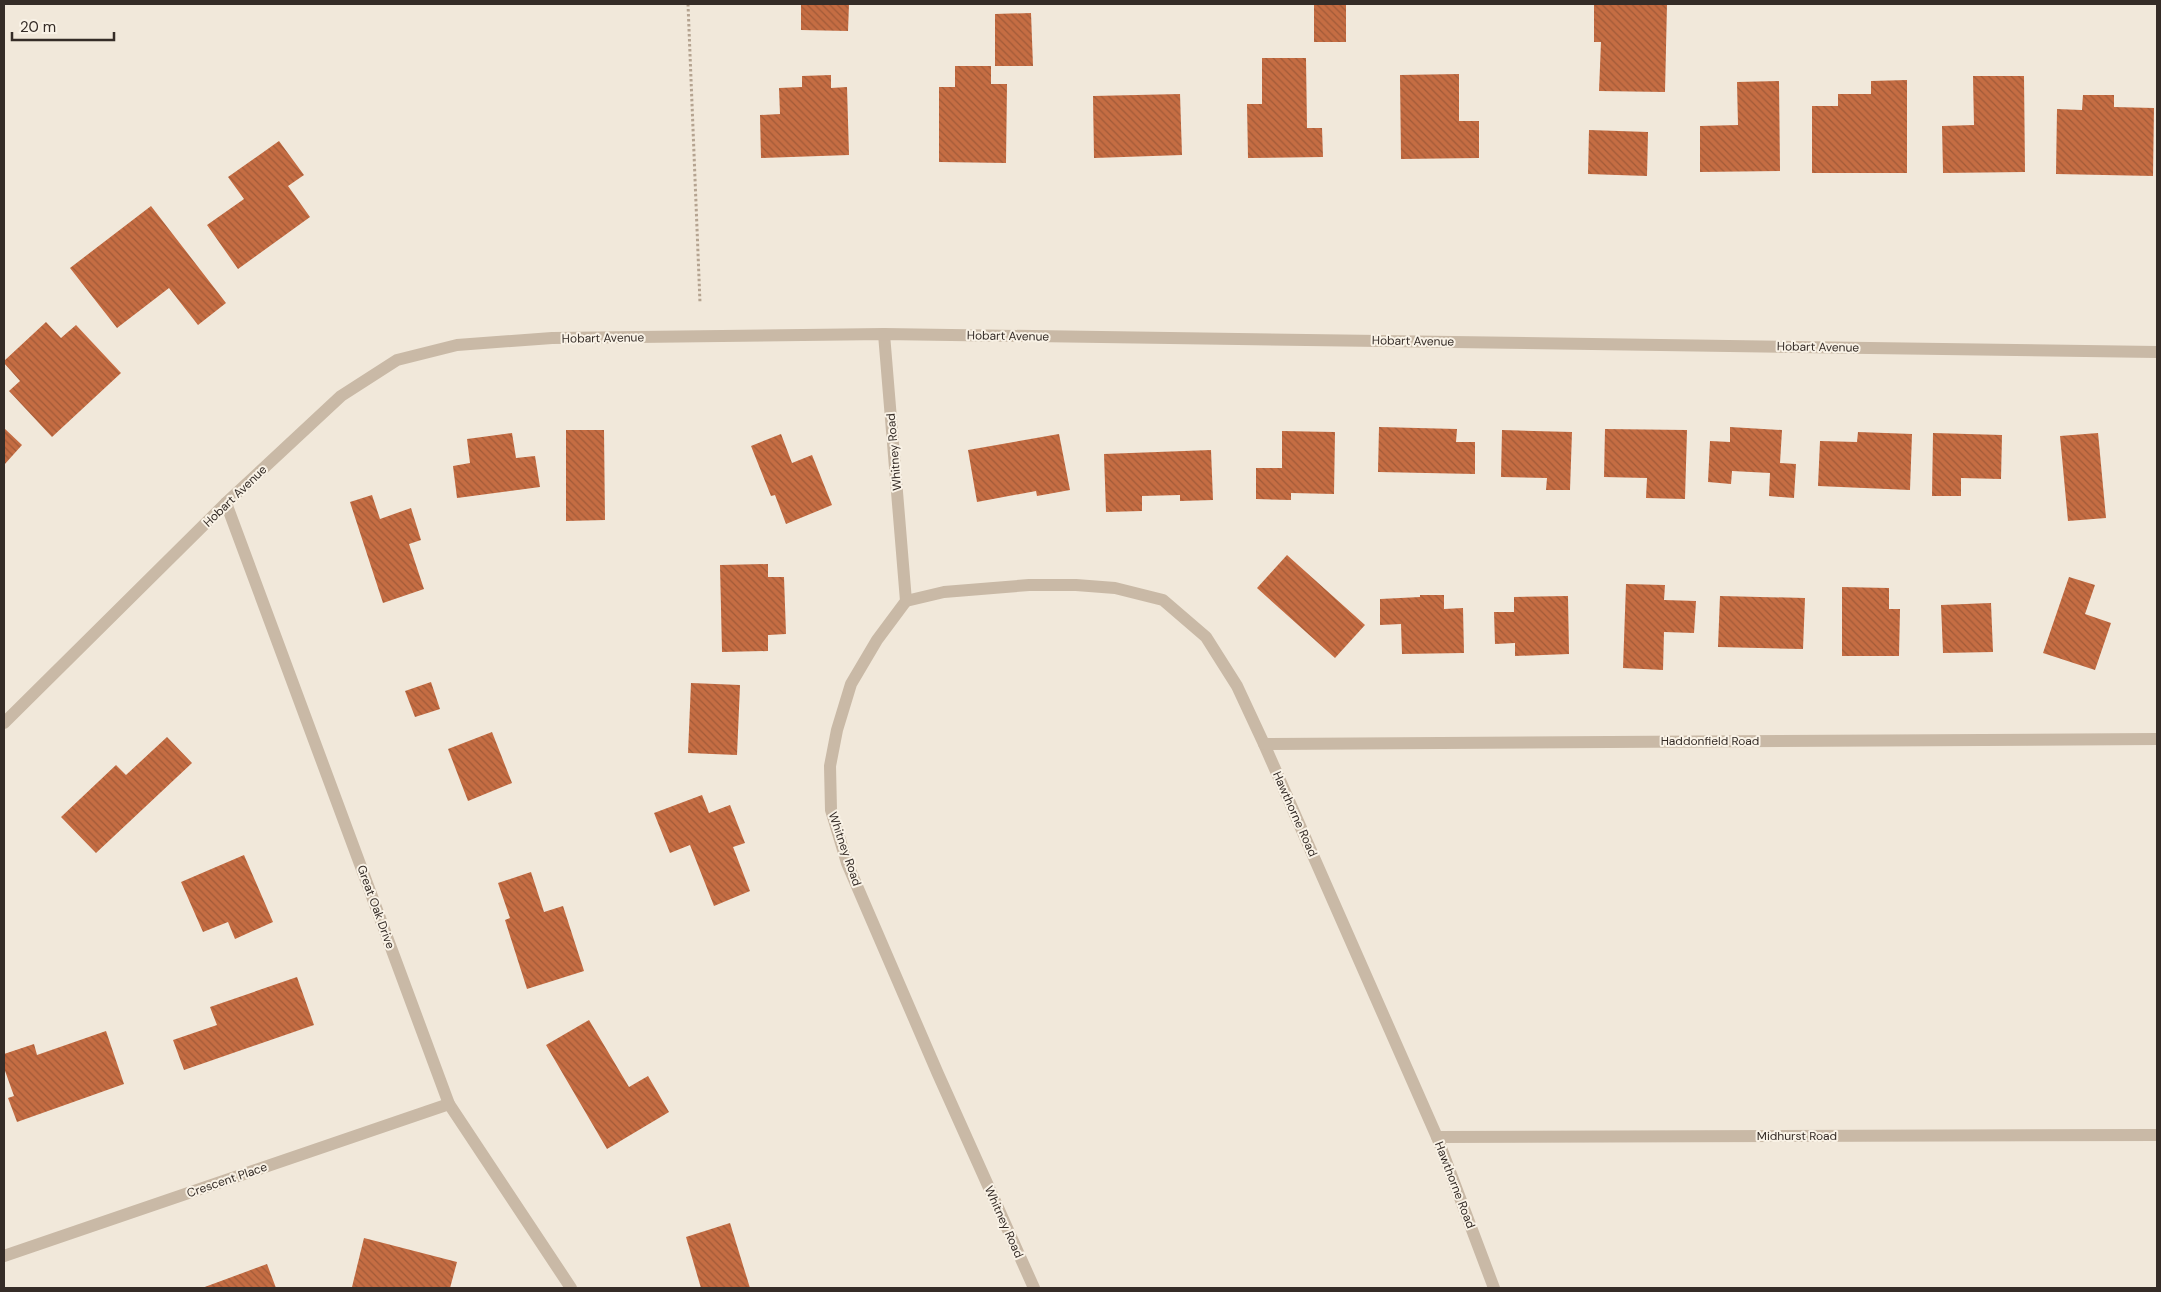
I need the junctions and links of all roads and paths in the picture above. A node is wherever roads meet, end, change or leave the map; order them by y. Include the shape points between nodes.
1 (688, 4) edge
2 (700, 303) dead end
3 (884, 334) junction
4 (2157, 352) edge
5 (226, 503) junction
6 (906, 601) junction
7 (4, 723) edge
8 (2157, 739) edge
9 (1264, 744) junction
10 (449, 1104) junction
11 (2157, 1136) edge
12 (1437, 1137) junction
13 (4, 1256) edge
14 (571, 1288) edge
15 (1034, 1288) edge
16 (1494, 1288) edge

1 - 2 path
3 - 4 street, Hobart Avenue
3 - 5 street, Hobart Avenue via 552,338 457,345 397,360 341,396
3 - 6 street, Whitney Road
5 - 7 street, Hobart Avenue
5 - 10 street, Great Oak Drive
6 - 9 street, Hawthorne Road via 944,592 1076,585 1115,588 1164,600 1206,637 1237,686
6 - 15 street, Whitney Road via 877,640 851,684 830,766 830,810 847,863
8 - 9 street, Haddonfield Road
9 - 12 street, Hawthorne Road
10 - 13 street, Crescent Place
10 - 14 street, Great Oak Drive
11 - 12 street, Midhurst Road
12 - 16 street, Hawthorne Road

